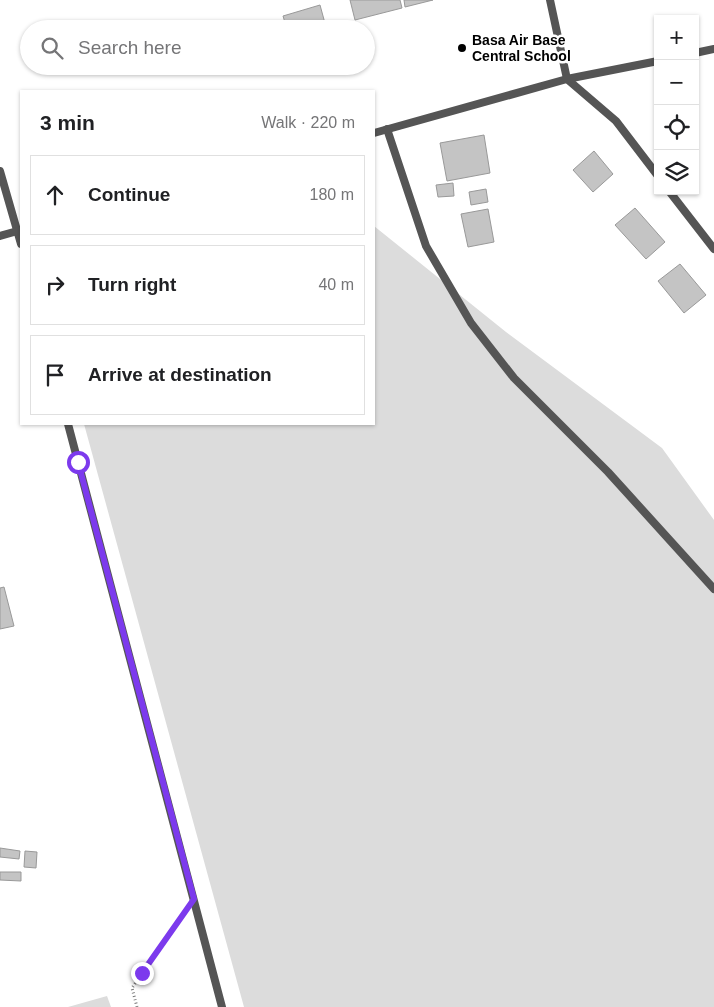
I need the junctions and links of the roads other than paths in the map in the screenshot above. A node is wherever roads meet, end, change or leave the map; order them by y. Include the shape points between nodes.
1 (550, 0) edge
2 (714, 49) edge
3 (699, 52) edge
4 (654, 62) edge
5 (567, 79) junction
6 (386, 129) junction
7 (375, 133) edge
8 (0, 171) edge
9 (654, 171) edge
10 (672, 195) edge
11 (20, 231) edge
12 (0, 236) edge
13 (714, 249) edge
14 (68, 425) edge
15 (714, 589) edge
16 (222, 1007) edge

1 - 5 lane
2 - 3 lane
4 - 5 lane
5 - 6 lane
5 - 9 lane via 616,121
6 - 7 lane
6 - 15 lane via 426,246 472,323 514,378 608,472
8 - 11 lane
10 - 13 lane
11 - 12 lane
14 - 16 lane

